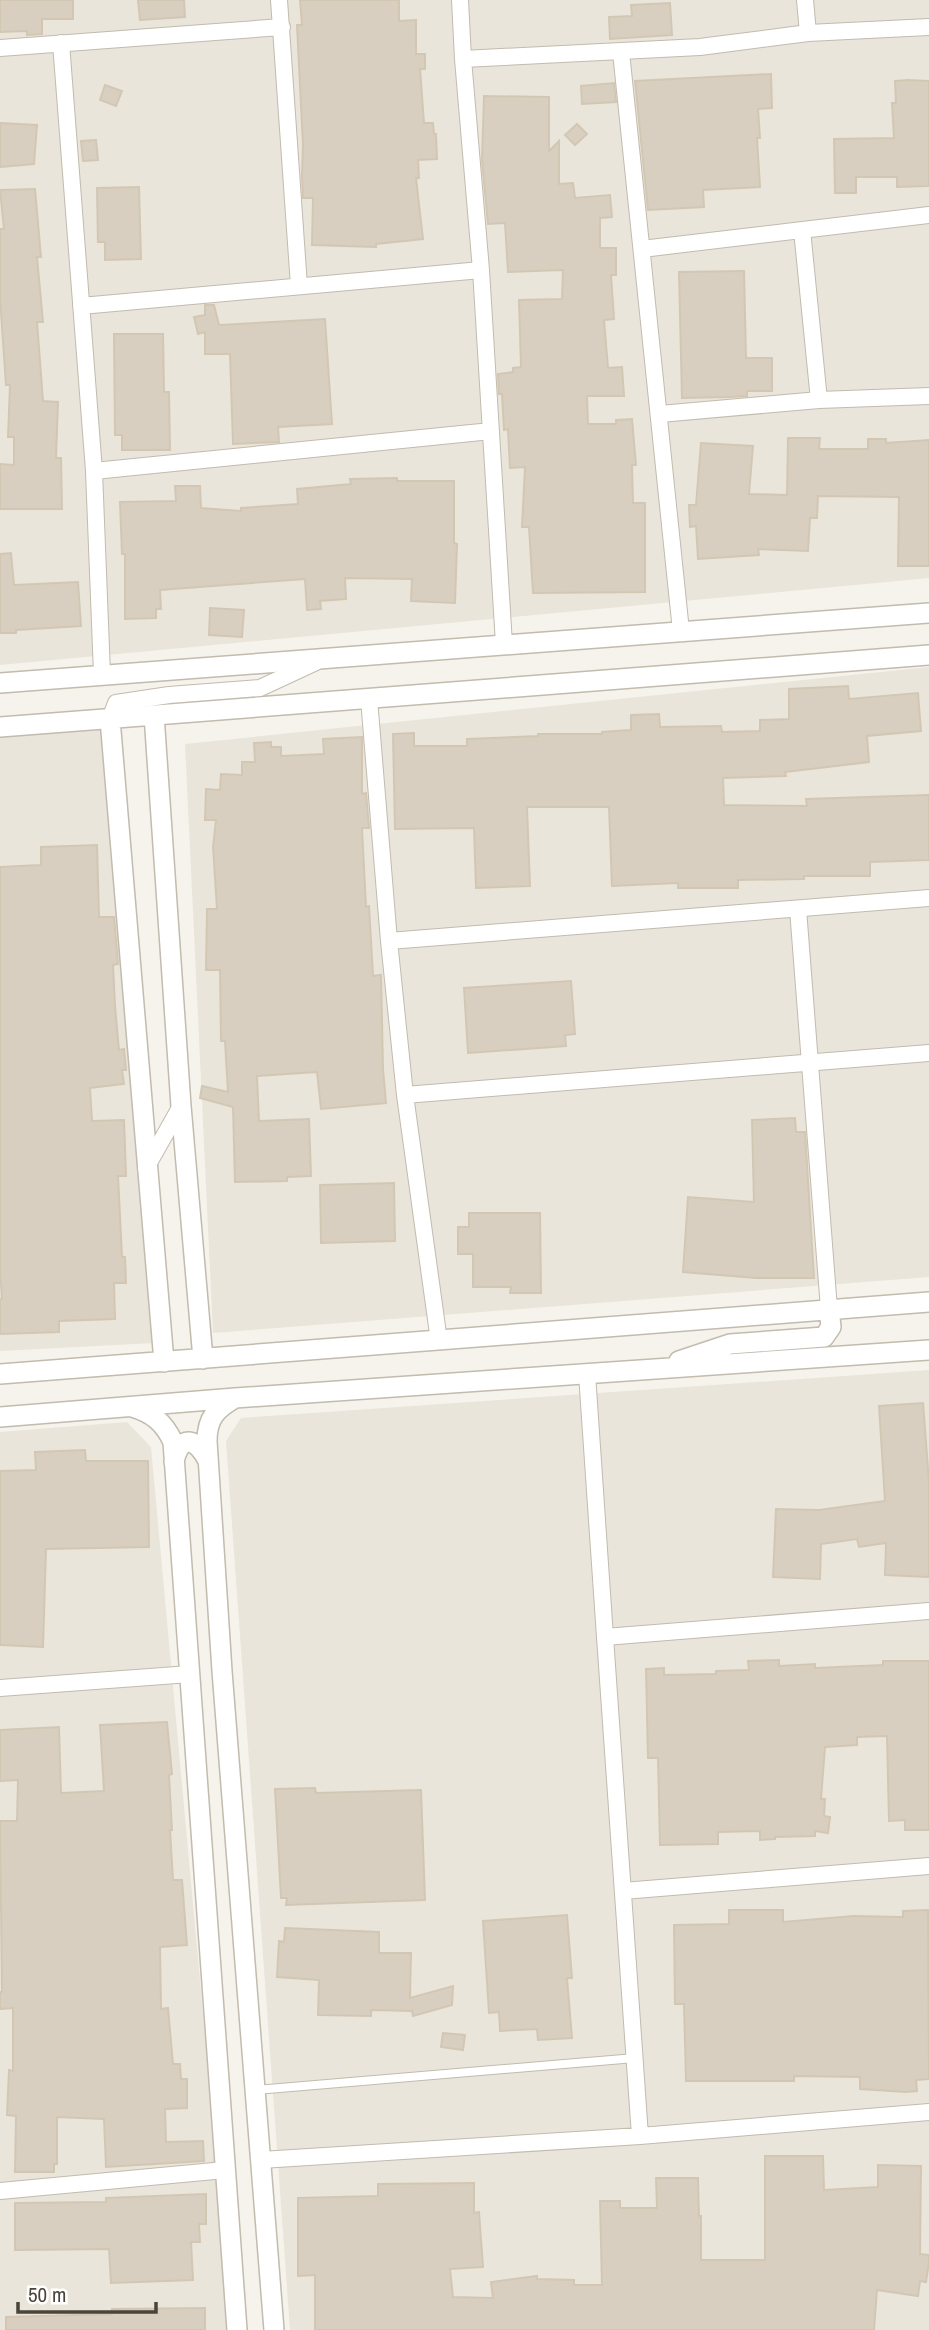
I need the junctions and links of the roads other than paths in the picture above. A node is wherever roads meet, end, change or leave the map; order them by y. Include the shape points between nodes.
1 (279, 0) edge
2 (460, 0) edge
3 (805, 0) edge
4 (282, 27) junction
5 (929, 27) edge
6 (808, 33) junction
7 (61, 43) junction
8 (0, 48) edge
9 (621, 52) junction
10 (463, 59) junction
11 (929, 215) edge
12 (802, 230) junction
13 (642, 249) junction
14 (481, 270) junction
15 (299, 286) junction
16 (81, 306) junction
17 (929, 396) edge
18 (819, 400) junction
19 (660, 414) junction
20 (491, 431) junction
21 (94, 471) junction
22 (929, 613) edge
23 (681, 631) junction
24 (504, 644) junction
25 (929, 655) edge
26 (325, 658) junction
27 (102, 674) junction
28 (0, 683) edge
29 (369, 699) junction
30 (154, 715) junction
31 (110, 719) junction
32 (0, 727) edge
33 (929, 898) edge
34 (798, 909) junction
35 (389, 941) junction
36 (929, 1053) edge
37 (810, 1062) junction
38 (405, 1095) junction
39 (181, 1106) junction
40 (146, 1168) junction
41 (929, 1302) edge
42 (829, 1309) junction
43 (439, 1341) junction
44 (929, 1350) edge
45 (203, 1359) junction
46 (163, 1362) junction
47 (648, 1370) junction
48 (0, 1374) edge
49 (587, 1374) junction
50 (235, 1398) junction
51 (132, 1407) junction
52 (0, 1417) edge
53 (208, 1461) junction
54 (174, 1462) junction
55 (929, 1611) edge
56 (605, 1637) junction
57 (190, 1674) junction
58 (0, 1688) edge
59 (929, 1866) edge
60 (623, 1891) junction
61 (635, 2058) junction
62 (256, 2090) junction
63 (929, 2112) edge
64 (640, 2136) junction
65 (261, 2160) junction
66 (225, 2171) junction
67 (0, 2191) edge
68 (237, 2330) edge
69 (274, 2330) edge

1 - 4 street
2 - 10 street
3 - 6 street
4 - 7 street
4 - 15 street
5 - 6 street
6 - 9 street
7 - 8 street
7 - 16 street
9 - 10 street
9 - 13 street
10 - 14 street
11 - 12 street
12 - 13 street
12 - 18 street
13 - 19 street
14 - 15 street
14 - 20 street
15 - 16 street
16 - 21 street
17 - 18 street
18 - 19 street
19 - 23 street
20 - 21 street
20 - 24 street
21 - 27 street
22 - 23 street
23 - 24 street
24 - 26 street
25 - 29 street
26 - 27 street
26 - 31 street via 260,688 116,703
27 - 28 street
29 - 30 street
29 - 35 street
30 - 31 street
30 - 39 street
31 - 32 street
31 - 40 street
33 - 34 street
34 - 35 street
34 - 37 street
35 - 38 street
36 - 37 street
37 - 38 street
37 - 42 street
38 - 43 street
39 - 40 street
39 - 45 street
40 - 46 street
41 - 42 street
42 - 43 street
42 - 47 street via 831,1327 824,1337 730,1344
43 - 45 street
44 - 47 street
45 - 46 street
46 - 48 street
47 - 49 street
49 - 50 street
49 - 56 street
50 - 51 street
50 - 53 street via 210,1418
51 - 52 street
51 - 54 street via 157,1418 167,1429
53 - 54 street via 190,1441 181,1444
53 - 62 street
54 - 57 street
55 - 56 street
56 - 60 street
57 - 58 street
57 - 66 street
59 - 60 street
60 - 61 street
61 - 62 lane
61 - 64 street
62 - 65 street
63 - 64 street
64 - 65 street
65 - 69 street
66 - 67 street
66 - 68 street

